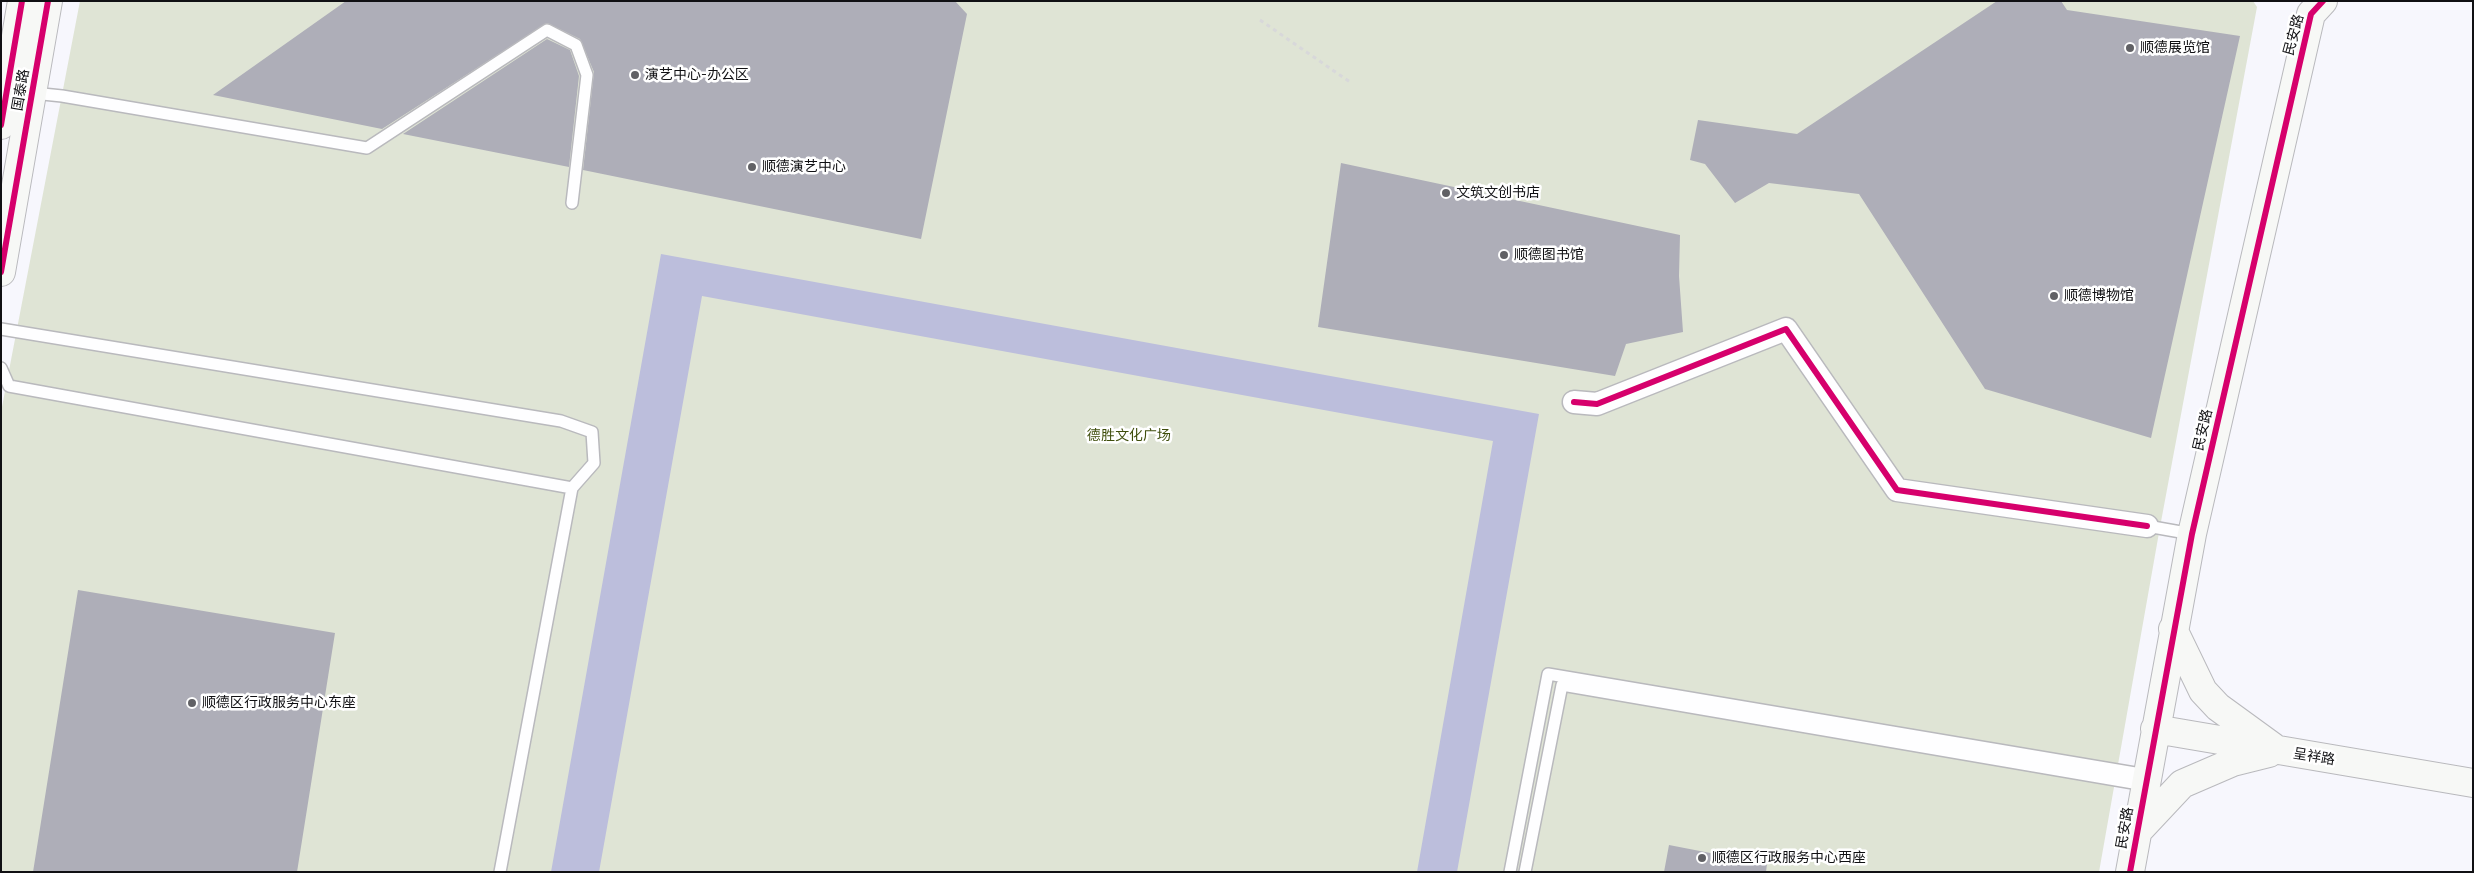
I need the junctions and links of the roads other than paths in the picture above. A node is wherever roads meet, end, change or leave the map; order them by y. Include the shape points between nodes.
1 (22, 1) edge
2 (48, 1) edge
3 (2313, 5) edge
4 (33, 93) junction
5 (1, 125) edge
6 (572, 203) dead end
7 (1, 272) edge
8 (1, 329) edge
9 (1, 368) edge
10 (1574, 402) dead end
11 (572, 488) junction
12 (2146, 526) joint
13 (2192, 534) junction
14 (2173, 629) junction
15 (2155, 729) junction
16 (2278, 751) junction
17 (2146, 780) junction
18 (2473, 783) edge
19 (2137, 832) junction
20 (500, 872) edge
21 (1510, 872) edge
22 (1525, 872) edge
23 (2130, 872) edge

1 - 5 street, 国泰路
2 - 4 street, 国泰路
3 - 13 street, 民安路
4 - 6 lane via 367,148 547,30 576,46 587,75
4 - 7 street, 国泰路
8 - 11 lane via 561,421 592,432 594,463
9 - 11 lane via 9,386
10 - 12 street via 1597,404 1786,328 1897,490
11 - 20 lane
12 - 13 lane
13 - 14 street, 民安路
14 - 15 street, 民安路
14 - 16 street via 2203,691 2218,707
15 - 16 street, 呈祥路
15 - 17 street, 民安路
16 - 18 street, 呈祥路
16 - 19 street via 2233,762 2182,784
17 - 19 street, 民安路
17 - 21 lane via 1548,674
17 - 22 lane via 1562,685
19 - 23 street, 民安路

